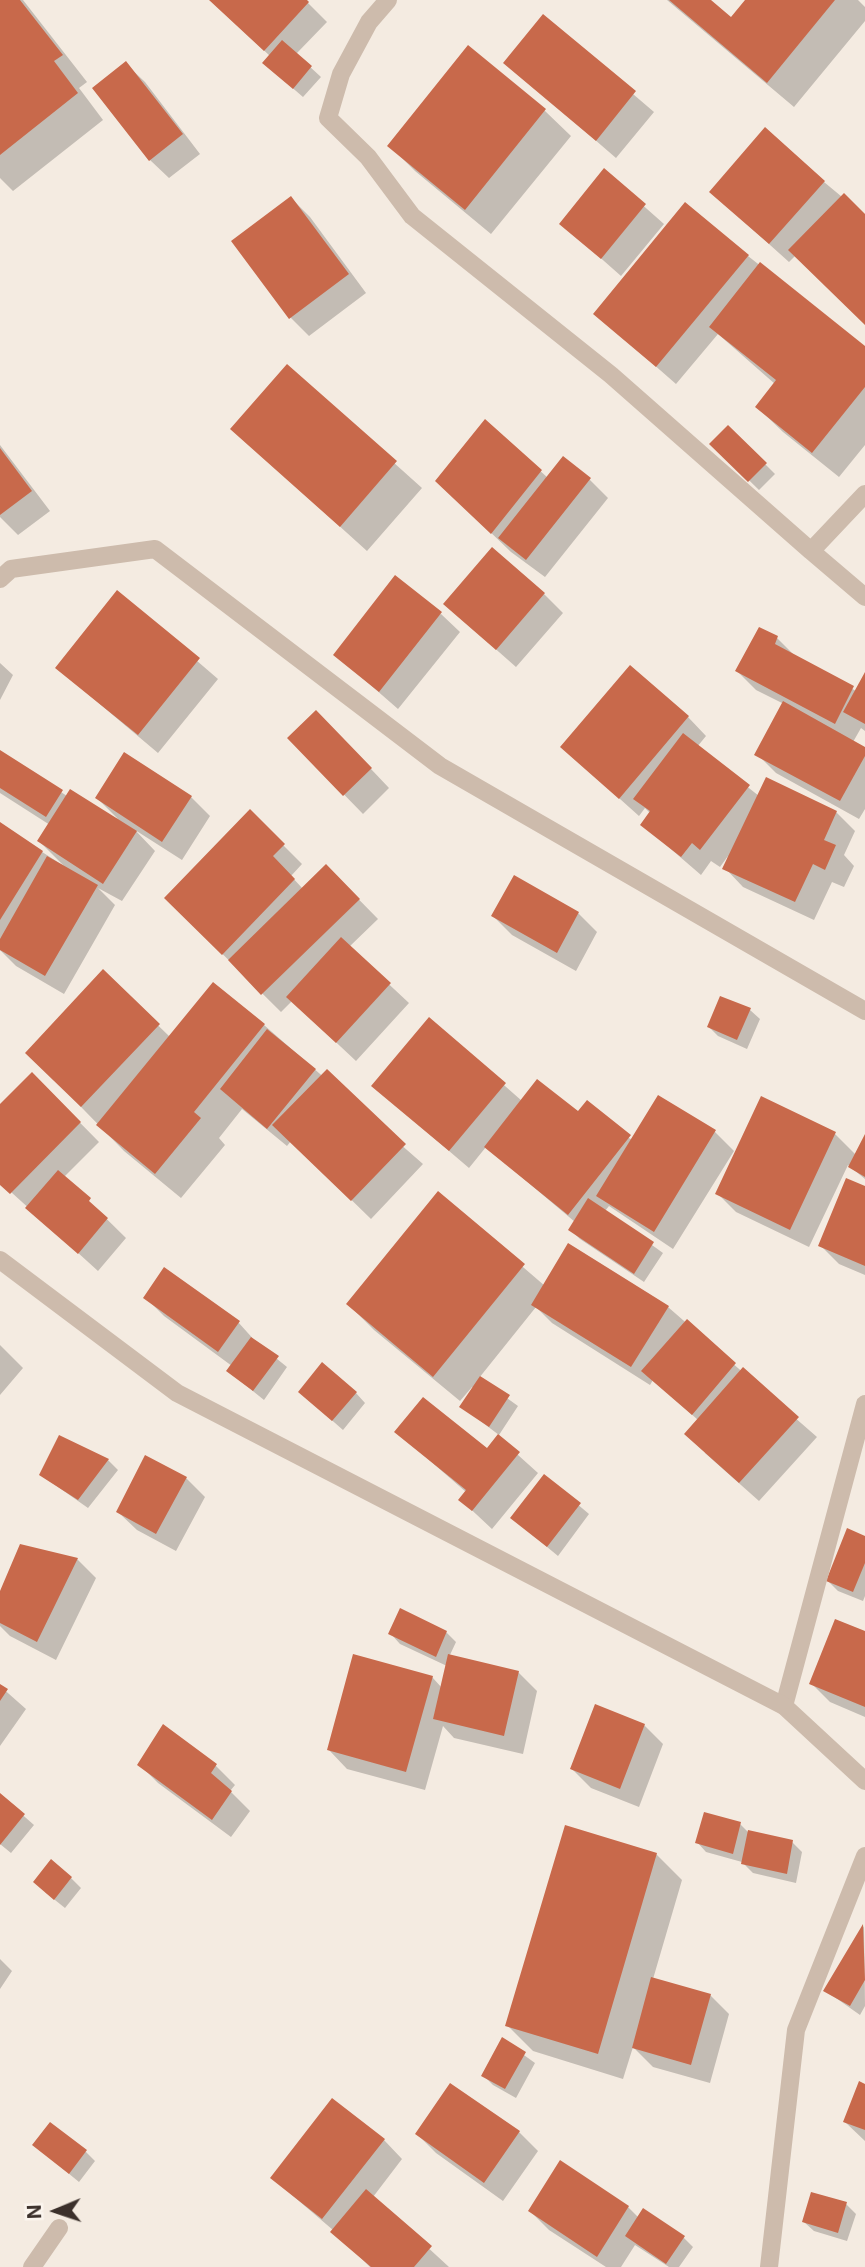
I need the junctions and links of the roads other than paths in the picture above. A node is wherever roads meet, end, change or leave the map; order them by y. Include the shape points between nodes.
1 (388, 0) edge
2 (865, 494) edge
3 (811, 551) junction
4 (0, 579) edge
5 (865, 597) edge
6 (865, 1011) edge
7 (0, 1260) edge
8 (865, 1404) edge
9 (784, 1706) junction
10 (865, 1781) edge
11 (865, 1856) edge
12 (59, 2228) dead end
13 (32, 2267) edge
14 (769, 2267) edge

1 - 3 street via 369,22 341,74 328,118 368,157 412,216 611,375
2 - 3 street
3 - 5 street
4 - 6 street via 11,569 155,550 440,766
7 - 9 street via 177,1393
8 - 9 street
9 - 10 street
11 - 14 street via 796,2029
12 - 13 street

